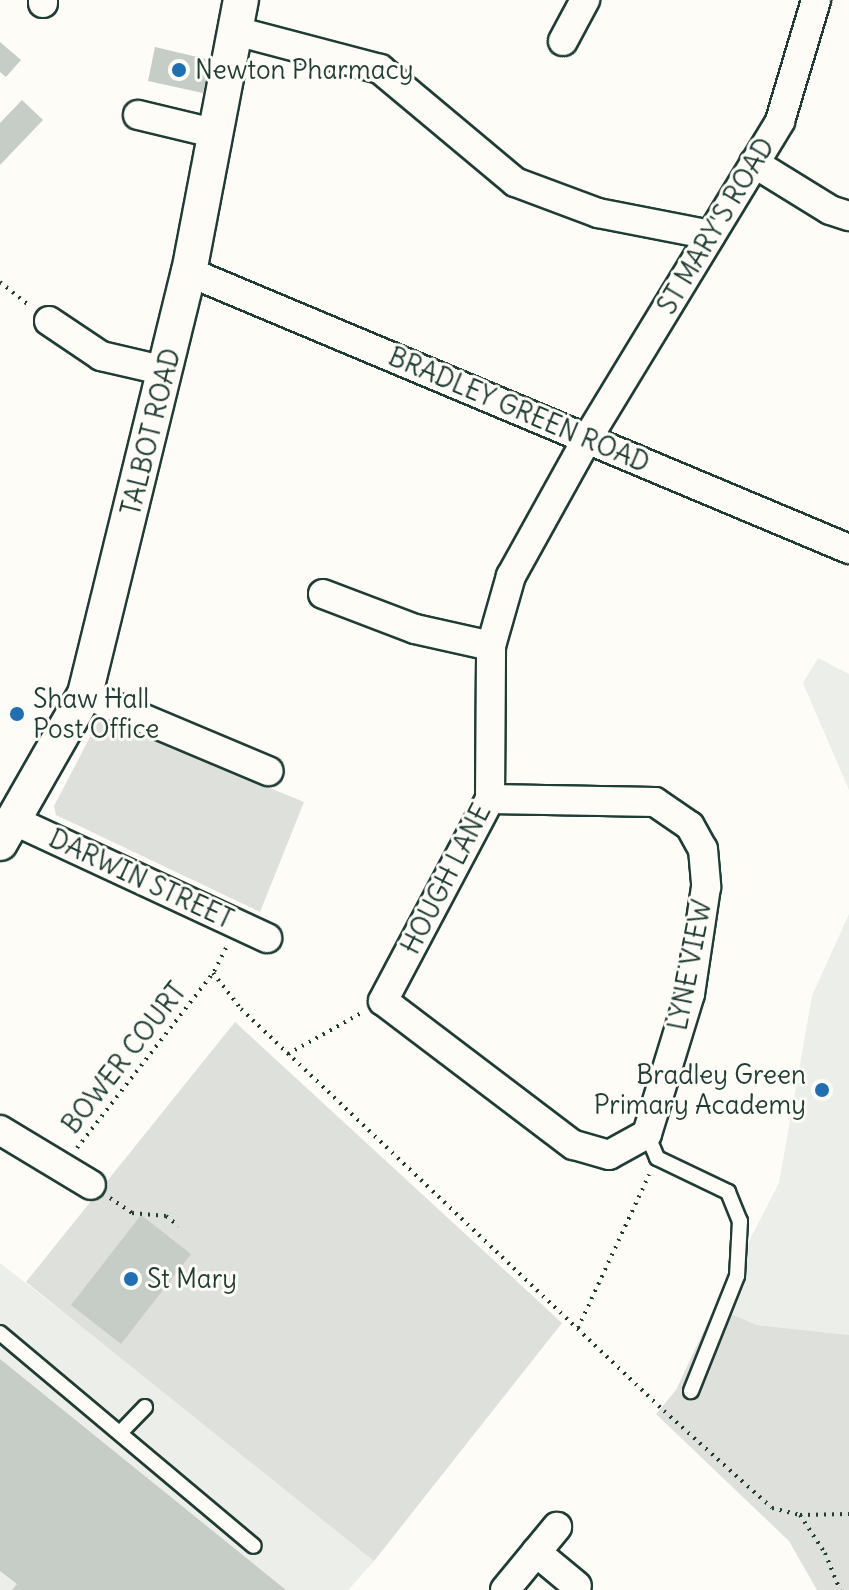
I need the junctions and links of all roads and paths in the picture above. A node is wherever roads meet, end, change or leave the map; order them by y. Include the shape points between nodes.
1 (585, 0) edge
2 (816, 0) edge
3 (239, 16) edge
4 (563, 41) dead end
5 (138, 115) dead end
6 (217, 134) junction
7 (754, 163) junction
8 (849, 216) edge
9 (711, 235) junction
10 (189, 272) junction
11 (0, 282) edge
12 (49, 321) joint
13 (166, 371) junction
14 (587, 439) junction
15 (849, 549) edge
16 (323, 594) dead end
17 (491, 646) junction
18 (85, 694) junction
19 (268, 771) dead end
20 (490, 799) junction
21 (7, 832) edge
22 (235, 923) junction
23 (267, 938) dead end
24 (213, 973) junction
25 (383, 1001) junction
26 (288, 1054) junction
27 (0, 1130) edge
28 (652, 1146) junction
29 (64, 1166) junction
30 (91, 1185) joint
31 (179, 1226) dead end
32 (578, 1328) junction
33 (0, 1333) edge
34 (691, 1391) dead end
35 (145, 1407) dead end
36 (120, 1433) junction
37 (849, 1514) edge
38 (800, 1515) junction
39 (557, 1527) dead end
40 (254, 1546) dead end
41 (536, 1552) junction
42 (577, 1586) dead end
43 (505, 1590) edge
44 (840, 1590) edge

1 - 4 street
2 - 7 street, ST MARY'S ROAD via 780,121
3 - 6 street, TALBOT ROAD
3 - 9 street via 380,69 515,182 598,213
5 - 6 street
6 - 10 street, TALBOT ROAD
7 - 8 street via 830,210
7 - 9 street, ST MARY'S ROAD
9 - 14 street, ST MARY'S ROAD
10 - 13 street, TALBOT ROAD
10 - 14 street, BRADLEY GREEN ROAD
11 - 12 path
12 - 13 street via 101,356
13 - 18 street, TALBOT ROAD
14 - 15 street, BRADLEY GREEN ROAD
14 - 17 street, HOUGH LANE via 511,576
16 - 17 street via 415,629
17 - 20 street, HOUGH LANE
18 - 19 street
18 - 21 street, TALBOT ROAD
20 - 25 street, HOUGH LANE
20 - 28 street, LYNE VIEW via 655,802 690,826 703,849 706,887 690,994
21 - 22 street, DARWIN STREET
22 - 23 street, DARWIN STREET
22 - 24 path, BOWER COURT
24 - 26 path
24 - 29 path, BOWER COURT
25 - 26 path
25 - 28 street via 573,1145 609,1155
26 - 32 path
27 - 29 street
28 - 32 path
28 - 34 lane via 728,1192 740,1221 737,1276
29 - 30 street
30 - 31 path via 132,1213 166,1216
32 - 38 path via 772,1508
33 - 36 lane
35 - 36 lane
36 - 40 lane
37 - 38 path
38 - 44 path via 825,1553
39 - 41 street
41 - 42 street
41 - 43 street

